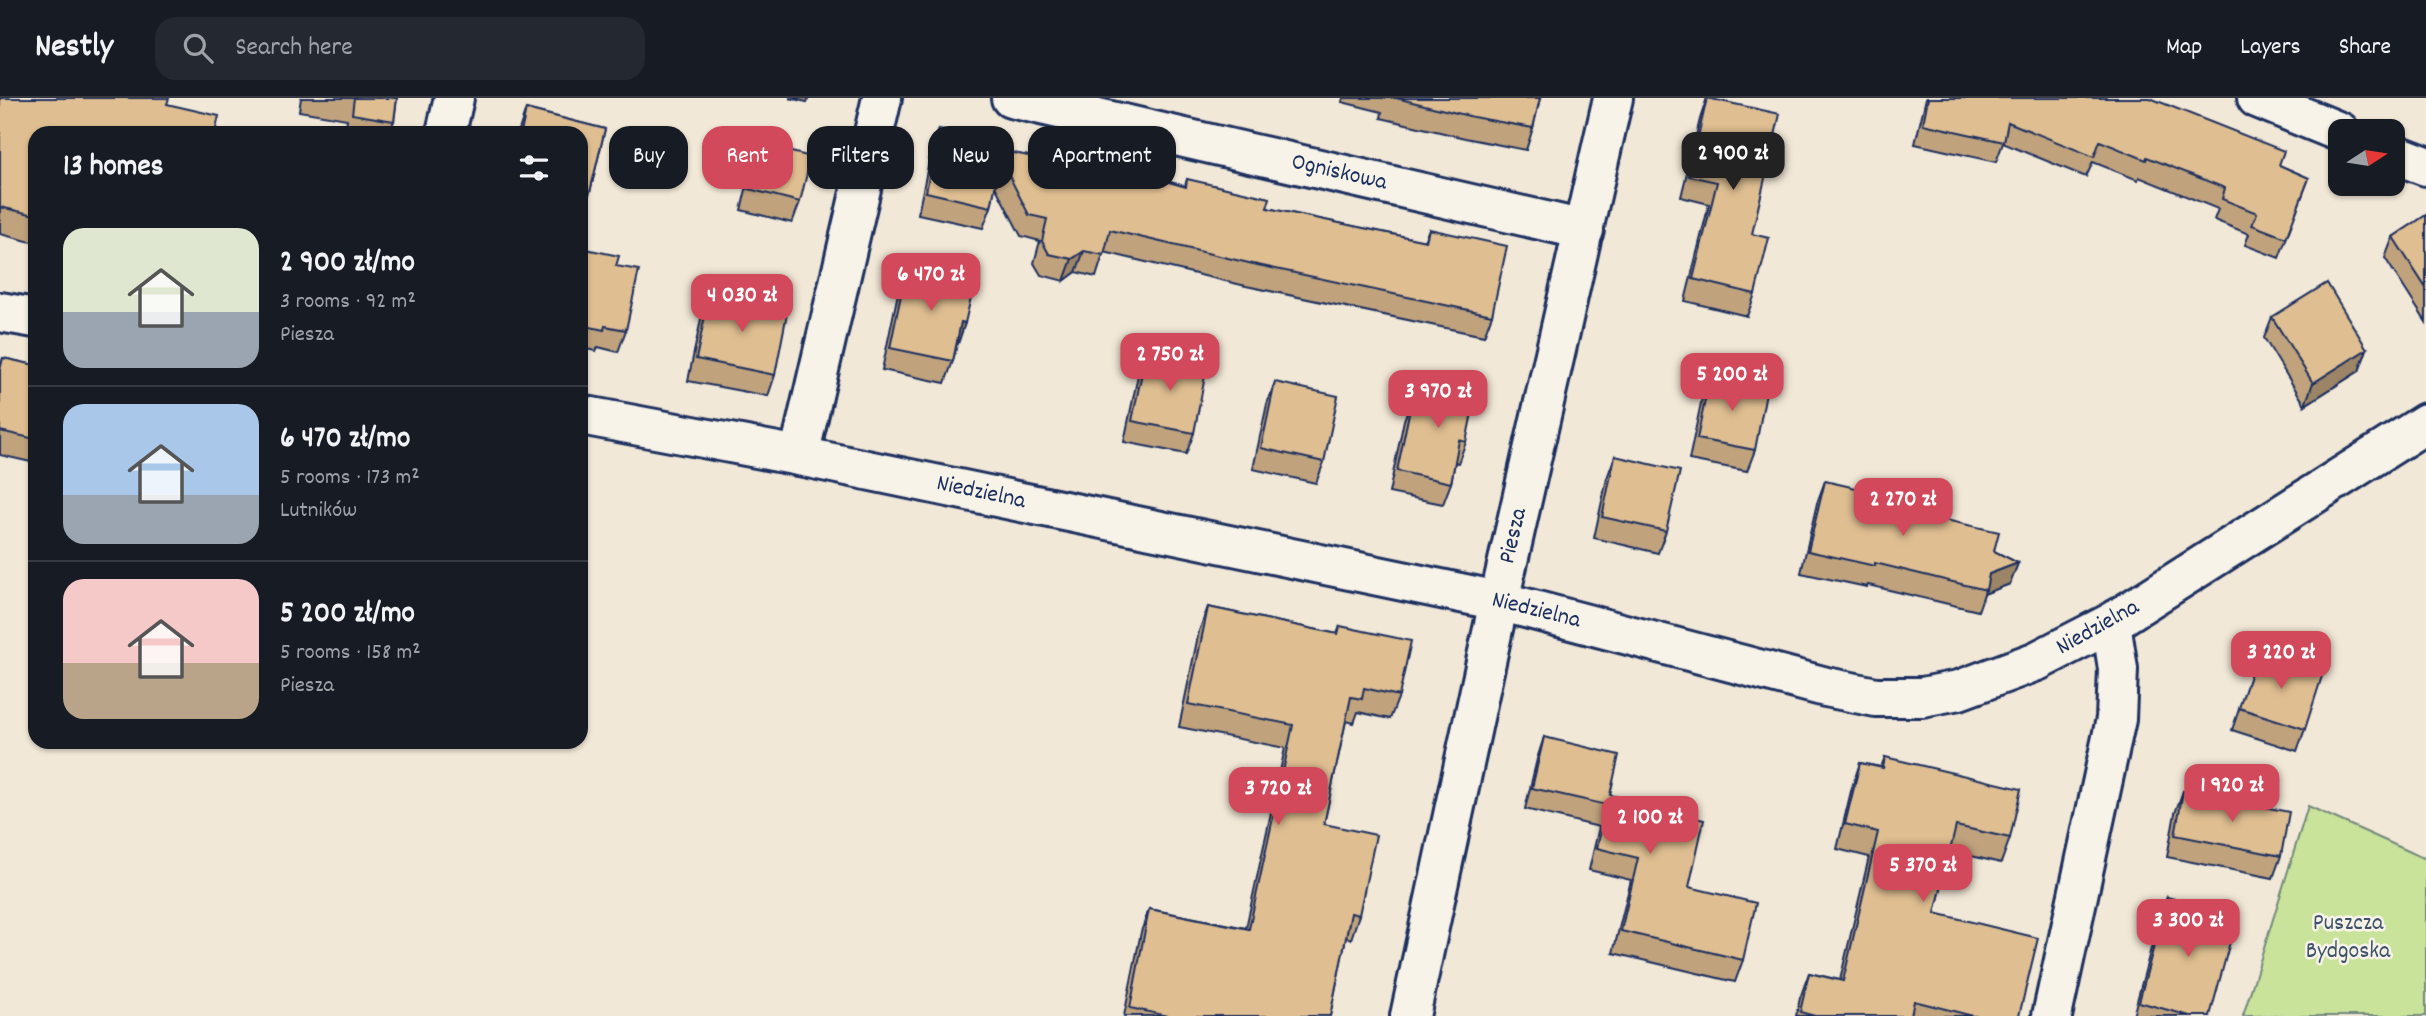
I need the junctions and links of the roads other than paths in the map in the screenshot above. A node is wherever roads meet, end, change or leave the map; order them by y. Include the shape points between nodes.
1 (454, 98) edge
2 (882, 98) edge
3 (1011, 98) edge
4 (1612, 98) edge
5 (2257, 98) edge
6 (448, 126) edge
7 (2328, 127) edge
8 (2405, 158) edge
9 (2426, 166) edge
10 (1584, 230) junction
11 (0, 312) edge
12 (28, 317) edge
13 (588, 416) edge
14 (2426, 423) edge
15 (799, 456) junction
16 (1499, 601) junction
17 (2111, 624) junction
18 (1410, 1016) edge
19 (2052, 1016) edge

1 - 6 street
2 - 15 street
3 - 10 street, Ogniskowa
4 - 10 street, Piesza
5 - 7 street
8 - 9 street
10 - 16 street, Piesza
11 - 12 street
13 - 15 street, Niedzielna
14 - 17 street, Niedzielna
15 - 16 street, Niedzielna
16 - 17 street, Niedzielna via 1876,697 1922,697 1959,690 2037,661
16 - 18 street, Piesza
17 - 19 street via 2118,669 2116,719

